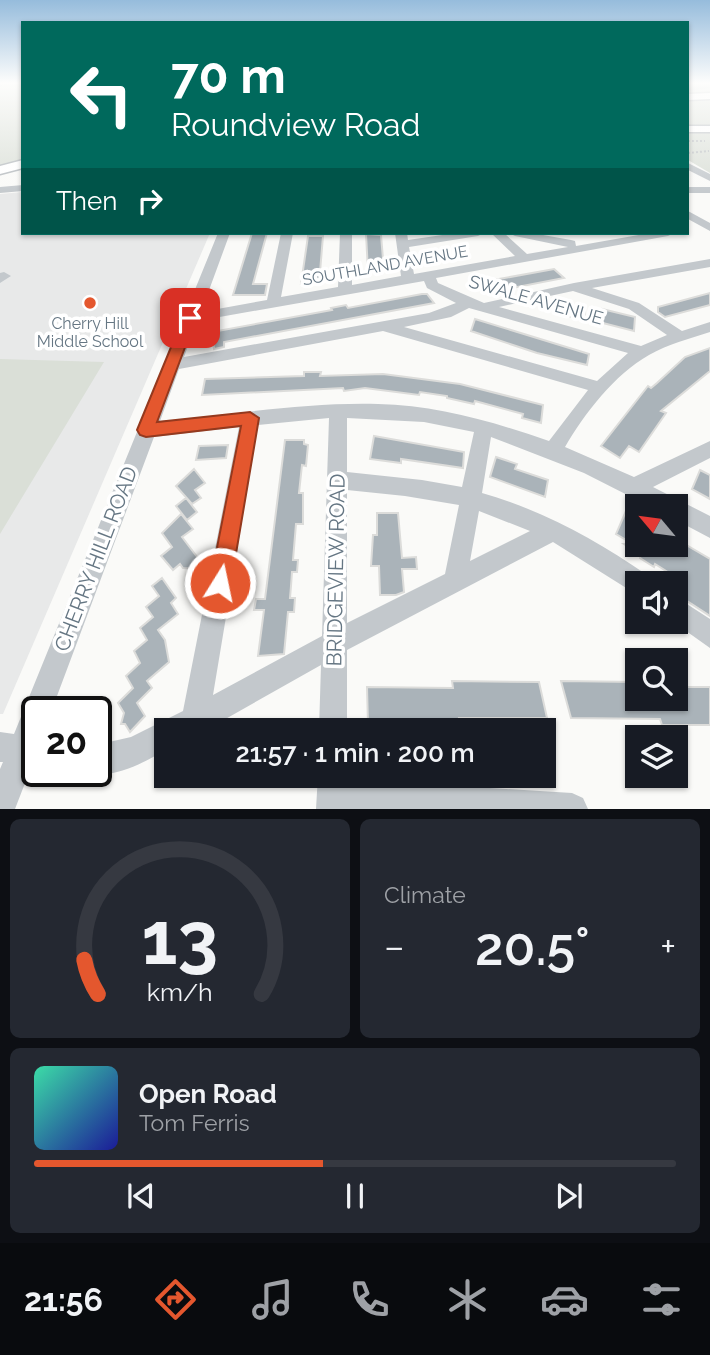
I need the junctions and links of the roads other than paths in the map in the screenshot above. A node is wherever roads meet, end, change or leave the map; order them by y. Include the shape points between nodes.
1 (689, 129) edge
2 (710, 129) edge
3 (21, 165) edge
4 (689, 167) edge
5 (0, 170) edge
6 (21, 188) edge
7 (709, 188) edge
8 (0, 190) edge
9 (689, 190) edge
10 (689, 215) edge
11 (707, 227) edge
12 (689, 229) edge
13 (223, 235) edge
14 (287, 235) edge
15 (346, 235) edge
16 (448, 235) edge
17 (500, 235) edge
18 (524, 235) edge
19 (654, 235) edge
20 (402, 238) edge
21 (592, 246) junction
22 (524, 258) junction
23 (710, 263) edge
24 (428, 275) junction
25 (408, 279) junction
26 (574, 287) junction
27 (345, 290) junction
28 (273, 303) junction
29 (467, 303) junction
30 (486, 306) junction
31 (190, 318) junction
32 (382, 326) junction
33 (710, 327) edge
34 (679, 337) junction
35 (642, 352) junction
36 (171, 365) junction
37 (601, 388) junction
38 (338, 410) junction
39 (250, 418) junction
40 (484, 427) junction
41 (146, 430) junction
42 (710, 449) edge
43 (554, 450) junction
44 (338, 481) junction
45 (635, 487) junction
46 (648, 494) edge
47 (472, 499) junction
48 (688, 516) edge
49 (710, 528) edge
50 (552, 531) junction
51 (625, 573) edge
52 (455, 581) junction
53 (688, 618) edge
54 (710, 635) edge
55 (335, 643) junction
56 (187, 718) edge
57 (199, 718) edge
58 (333, 718) edge
59 (154, 741) edge
60 (20, 749) edge
61 (112, 758) edge
62 (332, 793) edge
63 (0, 808) edge
64 (572, 809) edge

1 - 2 main road
3 - 5 main road
4 - 7 street
6 - 8 street
7 - 9 street
10 - 11 street
11 - 12 street
13 - 31 street, CHERRY HILL ROAD
14 - 28 street
15 - 27 street
16 - 20 street
17 - 22 street, SWALE AVENUE
18 - 21 street
19 - 21 street, SOUTHLAND AVENUE
20 - 25 street
21 - 22 street, SOUTHLAND AVENUE
22 - 24 street, SOUTHLAND AVENUE
23 - 26 street
24 - 25 street, SOUTHLAND AVENUE
24 - 29 street, SWALE AVENUE via 432,285
25 - 27 street, SOUTHLAND AVENUE
26 - 30 street
26 - 34 street via 634,306
27 - 28 street, SOUTHLAND AVENUE
28 - 31 street, SOUTHLAND AVENUE
29 - 30 street, SWALE AVENUE
29 - 32 street via 446,314
30 - 35 street, SWALE AVENUE
31 - 36 street, CHERRY HILL ROAD
32 - 36 street
32 - 37 street
33 - 34 street
34 - 35 street
35 - 37 street
36 - 41 street, CHERRY HILL ROAD
37 - 43 street via 564,430
38 - 39 street
38 - 40 street via 433,416
38 - 44 street, BRIDGEVIEW ROAD
39 - 41 street
39 - 56 street
40 - 43 street
40 - 47 street
41 - 60 street, CHERRY HILL ROAD
42 - 45 street
43 - 45 street
44 - 47 street via 419,488
44 - 55 street, BRIDGEVIEW ROAD
45 - 46 street
47 - 50 street
47 - 52 street
48 - 49 street
50 - 51 street
50 - 52 street
52 - 55 street
53 - 54 street
55 - 57 street
55 - 58 street, BRIDGEVIEW ROAD
59 - 61 street
60 - 63 street, CHERRY HILL ROAD
62 - 64 street

